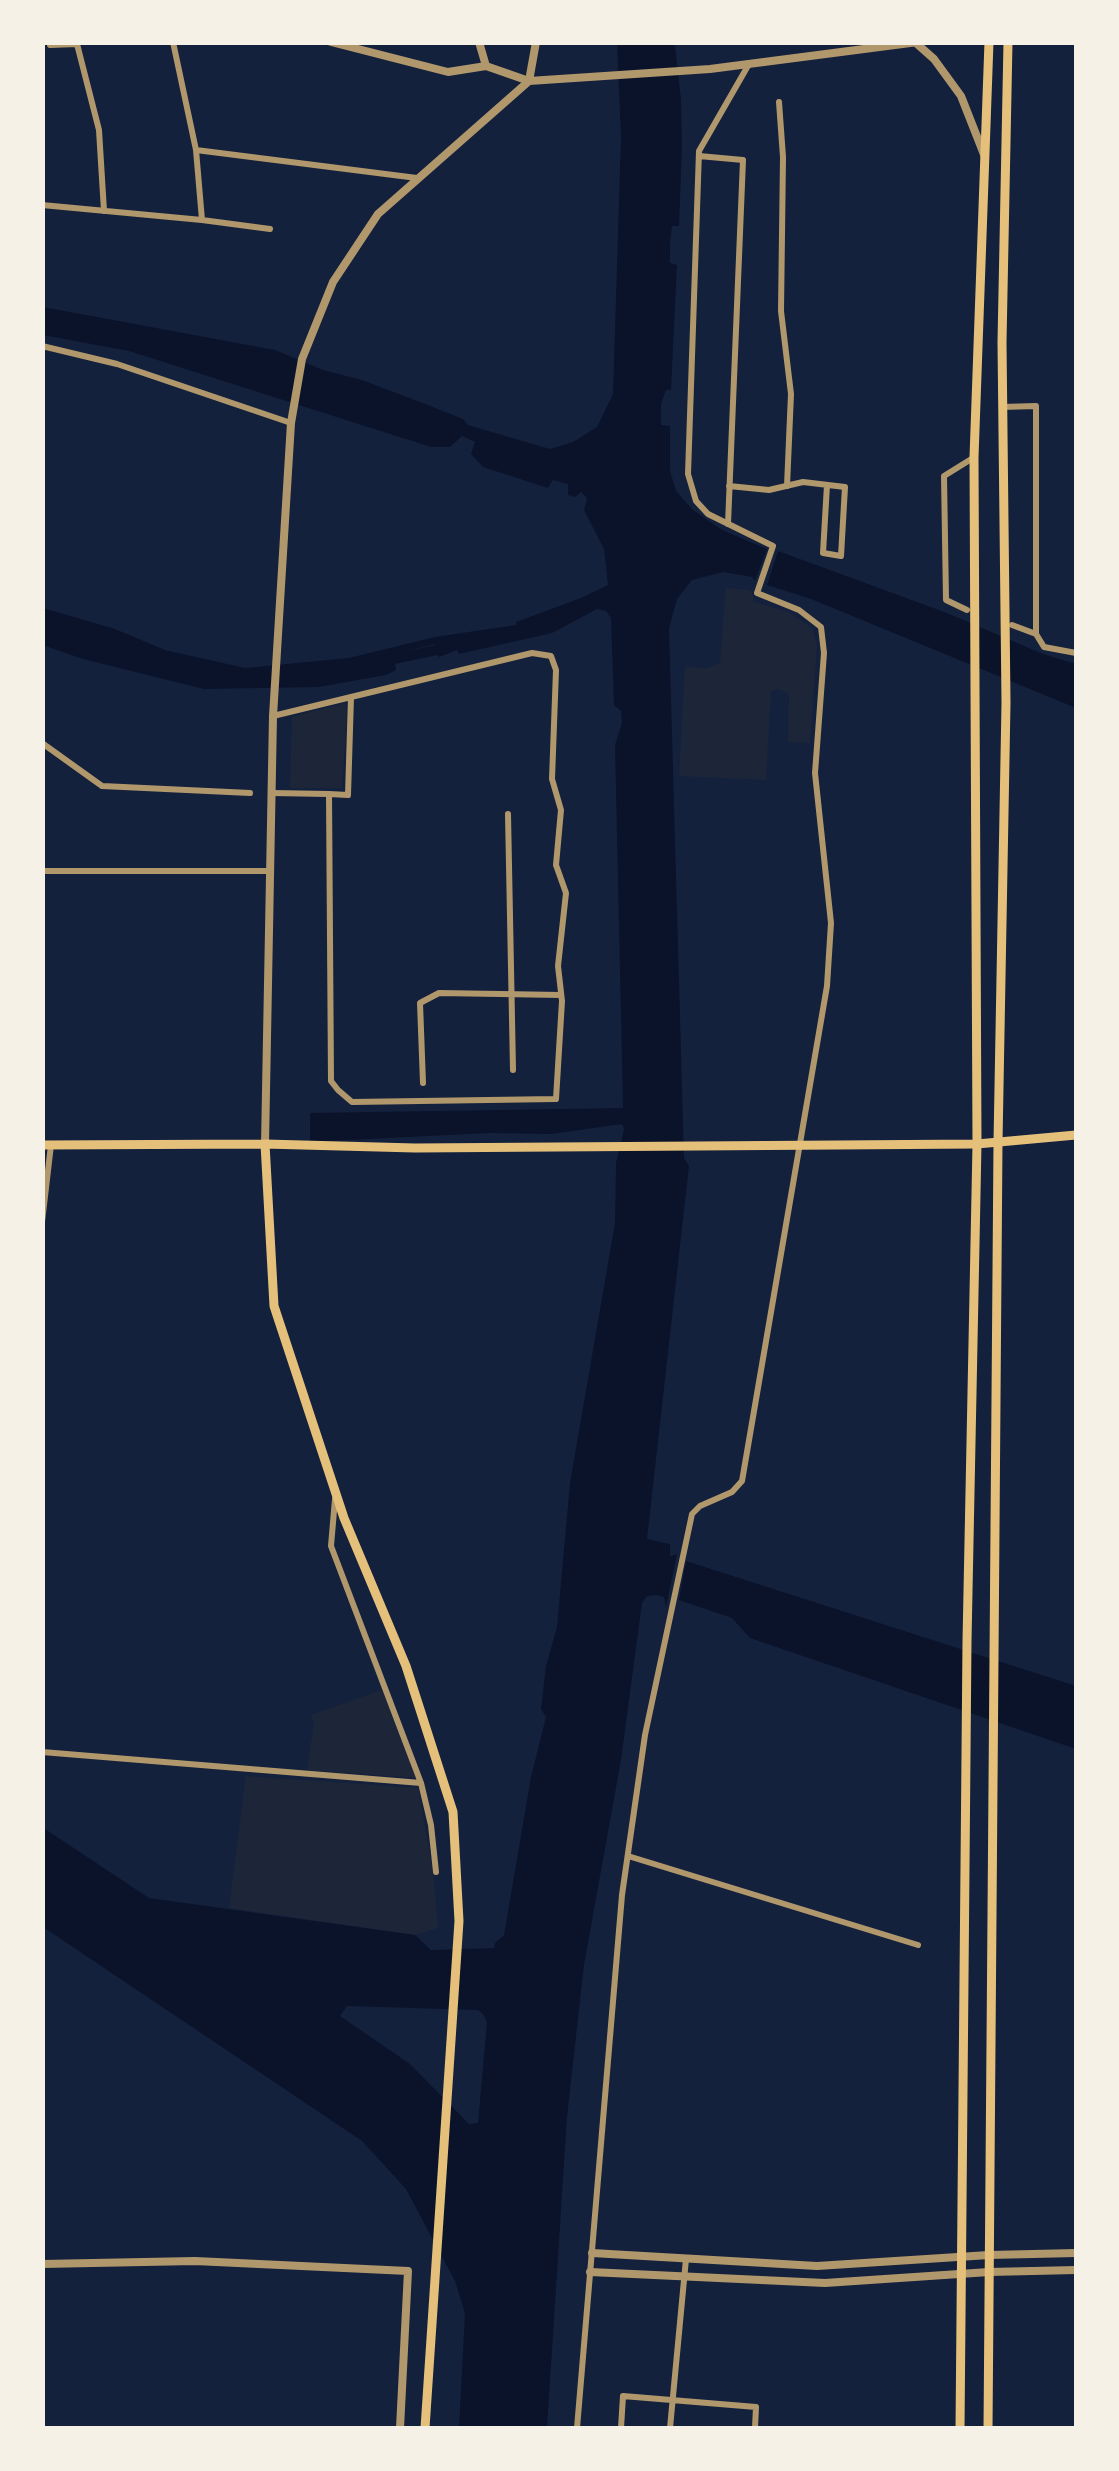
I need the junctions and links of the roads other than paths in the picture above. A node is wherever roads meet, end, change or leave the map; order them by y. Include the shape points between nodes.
1 (50, 42) edge
2 (173, 42) edge
3 (331, 42) edge
4 (479, 42) edge
5 (536, 42) edge
6 (989, 42) edge
7 (1008, 42) edge
8 (917, 43) edge
9 (749, 64) junction
10 (486, 66) junction
11 (529, 80) junction
12 (778, 102) dead end
13 (196, 150) junction
14 (699, 156) junction
15 (985, 157) junction
16 (418, 178) junction
17 (42, 205) edge
18 (104, 212) junction
19 (202, 220) junction
20 (270, 229) dead end
21 (42, 346) edge
22 (1002, 406) junction
23 (291, 423) junction
24 (974, 457) junction
25 (827, 485) junction
26 (729, 486) junction
27 (787, 486) junction
28 (728, 524) junction
29 (971, 606) junction
30 (1009, 620) junction
31 (1036, 634) junction
32 (1076, 653) edge
33 (352, 697) junction
34 (273, 716) junction
35 (42, 742) edge
36 (250, 793) dead end
37 (272, 793) junction
38 (329, 794) junction
39 (508, 814) dead end
40 (42, 871) edge
41 (270, 872) junction
42 (512, 994) junction
43 (561, 994) junction
44 (513, 1070) dead end
45 (422, 1083) dead end
46 (1076, 1135) edge
47 (998, 1142) junction
48 (800, 1143) junction
49 (265, 1144) junction
50 (977, 1144) junction
51 (47, 1146) edge
52 (42, 1222) edge
53 (336, 1492) junction
54 (42, 1752) edge
55 (421, 1783) junction
56 (628, 1856) junction
57 (436, 1872) dead end
58 (918, 1945) dead end
59 (592, 2253) junction
60 (1076, 2253) edge
61 (989, 2255) junction
62 (962, 2256) junction
63 (686, 2259) junction
64 (42, 2264) edge
65 (1076, 2270) edge
66 (590, 2272) junction
67 (989, 2272) junction
68 (962, 2274) junction
69 (684, 2276) junction
70 (671, 2400) junction
71 (400, 2428) edge
72 (426, 2428) edge
73 (576, 2428) edge
74 (621, 2428) edge
75 (670, 2428) edge
76 (755, 2428) edge
77 (960, 2428) edge
78 (988, 2428) edge

1 - 18 street via 76,44 100,130
2 - 13 street
3 - 10 street via 448,72
4 - 10 street
5 - 11 street
6 - 15 main road
7 - 22 main road
8 - 9 street
8 - 15 street via 961,96
9 - 11 street
9 - 14 street
10 - 11 street
11 - 16 street
12 - 27 street via 781,311 791,394
13 - 16 street
13 - 19 street
14 - 26 street via 744,160
14 - 28 street via 688,474 696,501
15 - 24 main road
16 - 23 street via 378,214 333,282 302,359
17 - 18 street
18 - 19 street
19 - 20 street
21 - 23 street
22 - 30 main road
22 - 31 street via 1036,406
23 - 34 street
24 - 29 main road
24 - 29 street via 944,476 946,600
25 - 25 street via 845,487 841,556 823,553
25 - 27 street
26 - 27 street
26 - 28 street
28 - 48 street via 773,546 757,593 812,617 824,652 815,773 831,924
29 - 50 main road
30 - 31 street
30 - 47 main road
31 - 32 street via 1044,647
33 - 34 street
33 - 38 street via 348,795
33 - 43 street via 532,654 551,656 552,779 561,810 556,865 566,893
34 - 37 street
35 - 36 street via 102,786
37 - 38 street
37 - 41 street
38 - 43 street via 332,1081 338,1090 352,1102 556,1099
39 - 42 street
40 - 41 street
41 - 49 street
42 - 43 street
42 - 44 street
42 - 45 street via 439,993 420,1003
46 - 47 main road
47 - 50 main road
47 - 61 main road
48 - 49 main road
48 - 50 main road
48 - 56 street via 742,1481 700,1506 685,1536
49 - 51 main road
49 - 53 main road via 274,1306
50 - 62 main road
51 - 52 street
53 - 55 street via 331,1546
53 - 72 main road via 406,1666 453,1812 459,1920
54 - 55 street
55 - 57 street
56 - 58 street
56 - 59 street
59 - 63 street
59 - 66 street
60 - 61 street
61 - 62 street
61 - 67 main road
62 - 63 street via 816,2266
62 - 68 main road
63 - 69 street
64 - 71 street via 195,2261 408,2270
65 - 67 street
66 - 69 street
66 - 73 street
67 - 68 street
67 - 78 main road
68 - 69 street via 824,2284
68 - 77 main road
69 - 70 street
70 - 74 street via 623,2396
70 - 75 street
70 - 76 street via 756,2407

